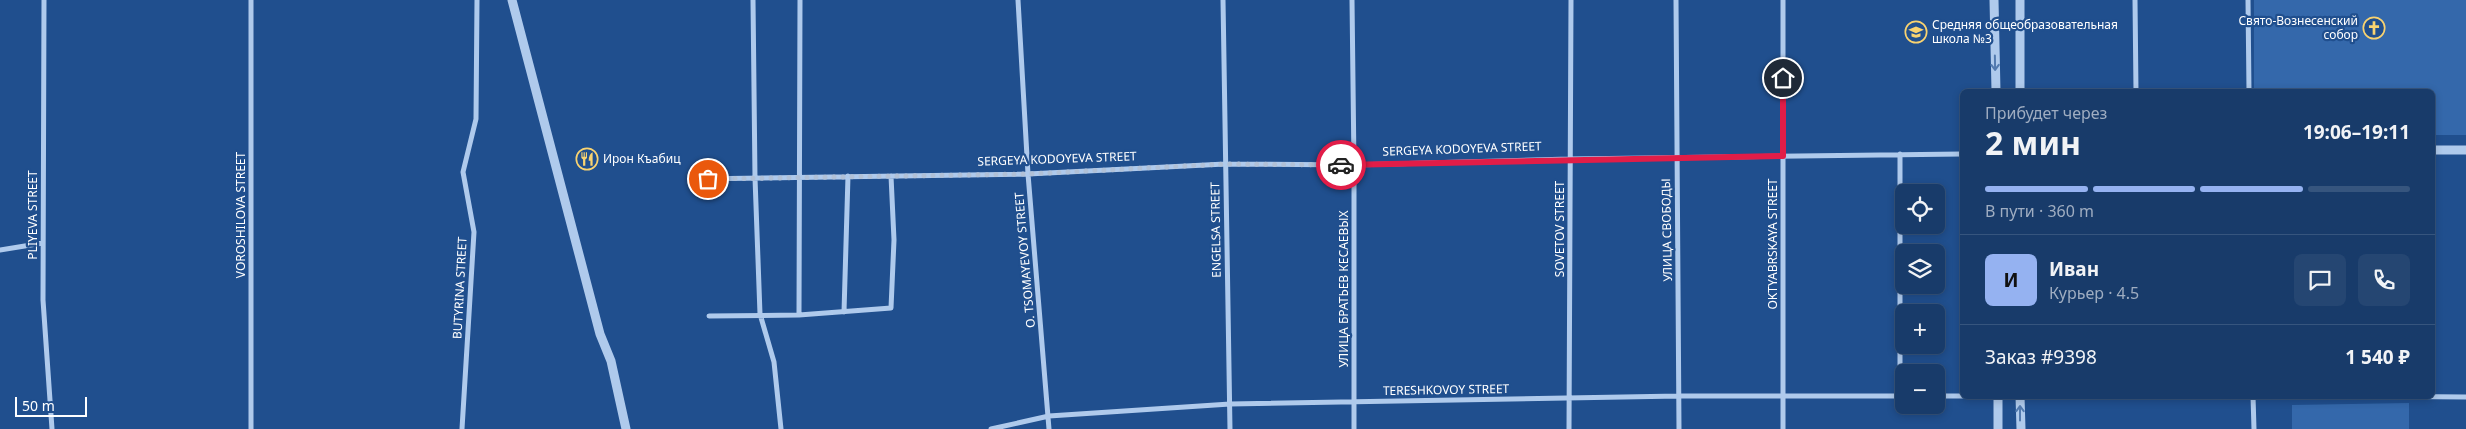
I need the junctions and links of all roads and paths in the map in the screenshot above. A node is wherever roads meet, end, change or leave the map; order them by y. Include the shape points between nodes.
1 (44, 0) edge
2 (251, 0) edge
3 (477, 0) edge
4 (512, 0) edge
5 (754, 0) edge
6 (800, 0) edge
7 (1018, 0) edge
8 (1223, 0) edge
9 (1352, 0) edge
10 (1571, 0) edge
11 (1676, 0) edge
12 (1784, 0) edge
13 (1994, 0) edge
14 (2020, 0) edge
15 (2135, 0) edge
16 (2248, 0) edge
17 (1996, 89) edge
18 (2020, 89) edge
19 (2136, 89) edge
20 (2249, 89) edge
21 (2435, 150) edge
22 (2466, 150) edge
23 (1900, 154) junction
24 (1960, 154) edge
25 (1783, 156) junction
26 (1676, 158) junction
27 (1570, 159) junction
28 (1225, 164) junction
29 (1354, 165) junction
30 (1028, 174) junction
31 (848, 176) junction
32 (891, 176) junction
33 (799, 177) junction
34 (755, 178) junction
35 (692, 179) dead end
36 (43, 243) junction
37 (0, 250) edge
38 (844, 312) junction
39 (760, 314) junction
40 (799, 315) junction
41 (709, 316) dead end
42 (1902, 364) edge
43 (1783, 395) junction
44 (1679, 396) junction
45 (1895, 396) edge
46 (1945, 396) edge
47 (1960, 396) edge
48 (2435, 397) edge
49 (2466, 397) edge
50 (1569, 398) junction
51 (1998, 399) edge
52 (2020, 399) edge
53 (2253, 399) edge
54 (1353, 401) junction
55 (1230, 404) junction
56 (1048, 416) junction
57 (52, 429) edge
58 (251, 429) edge
59 (462, 429) edge
60 (626, 429) edge
61 (781, 429) edge
62 (991, 429) edge
63 (1050, 429) edge
64 (1230, 429) edge
65 (1354, 429) edge
66 (1569, 429) edge
67 (1679, 429) edge
68 (1783, 429) edge
69 (1998, 429) edge
70 (2020, 429) edge
71 (2254, 429) edge

1 - 36 street, PLIYEVA STREET
2 - 58 street, VOROSHILOVA STREET
3 - 59 street, BUTYRINA STREET via 476,119 463,172 474,232
4 - 60 street via 600,334 611,361
5 - 34 street
6 - 33 street
7 - 30 street, O. TSOMAYEVOY STREET
8 - 28 street, ENGELSA STREET
9 - 29 street, УЛИЦА БРАТЬЕВ КЕСАЕВЫХ
10 - 27 street, SOVETOV STREET
11 - 26 street, УЛИЦА СВОБОДЫ
12 - 25 street, OKTYABRSKAYA STREET
13 -> 17 street
14 - 18 street
15 - 19 street
16 - 20 street
21 - 22 street
23 - 24 street, SERGEYA KODOYEVA STREET
23 - 25 street, SERGEYA KODOYEVA STREET
23 - 42 street
25 - 26 street, SERGEYA KODOYEVA STREET
25 - 43 street, OKTYABRSKAYA STREET
26 - 27 street, SERGEYA KODOYEVA STREET
26 - 44 street, УЛИЦА СВОБОДЫ
27 - 29 street, SERGEYA KODOYEVA STREET
27 - 50 street, SOVETOV STREET
28 - 29 street, SERGEYA KODOYEVA STREET
28 - 30 street, SERGEYA KODOYEVA STREET
28 - 55 street, ENGELSA STREET
29 - 54 street, УЛИЦА БРАТЬЕВ КЕСАЕВЫХ
30 - 32 street, SERGEYA KODOYEVA STREET
30 - 56 street, O. TSOMAYEVOY STREET
31 - 32 street, SERGEYA KODOYEVA STREET
31 - 33 street, SERGEYA KODOYEVA STREET
31 - 38 street
32 - 38 street via 894,240 891,308
33 - 34 street, SERGEYA KODOYEVA STREET
33 - 40 street
34 - 35 street, SERGEYA KODOYEVA STREET
34 - 39 street
36 - 37 street
36 - 57 street, PLIYEVA STREET via 43,300
38 - 40 street
39 - 40 street
39 - 41 street
39 - 61 street via 774,362
43 - 44 street, TERESHKOVOY STREET
43 - 45 street, TERESHKOVOY STREET
43 - 68 street, OKTYABRSKAYA STREET
44 - 50 street, TERESHKOVOY STREET
44 - 67 street, УЛИЦА СВОБОДЫ
46 - 47 street
48 - 49 street
50 - 54 street, TERESHKOVOY STREET
50 - 66 street, SOVETOV STREET
51 - 69 street
70 -> 52 street
53 - 71 street
54 - 55 street, TERESHKOVOY STREET
54 - 65 street, УЛИЦА БРАТЬЕВ КЕСАЕВЫХ
55 - 56 street, TERESHKOVOY STREET
55 - 64 street, ENGELSA STREET
56 - 62 street, TERESHKOVOY STREET
56 - 63 street, O. TSOMAYEVOY STREET

